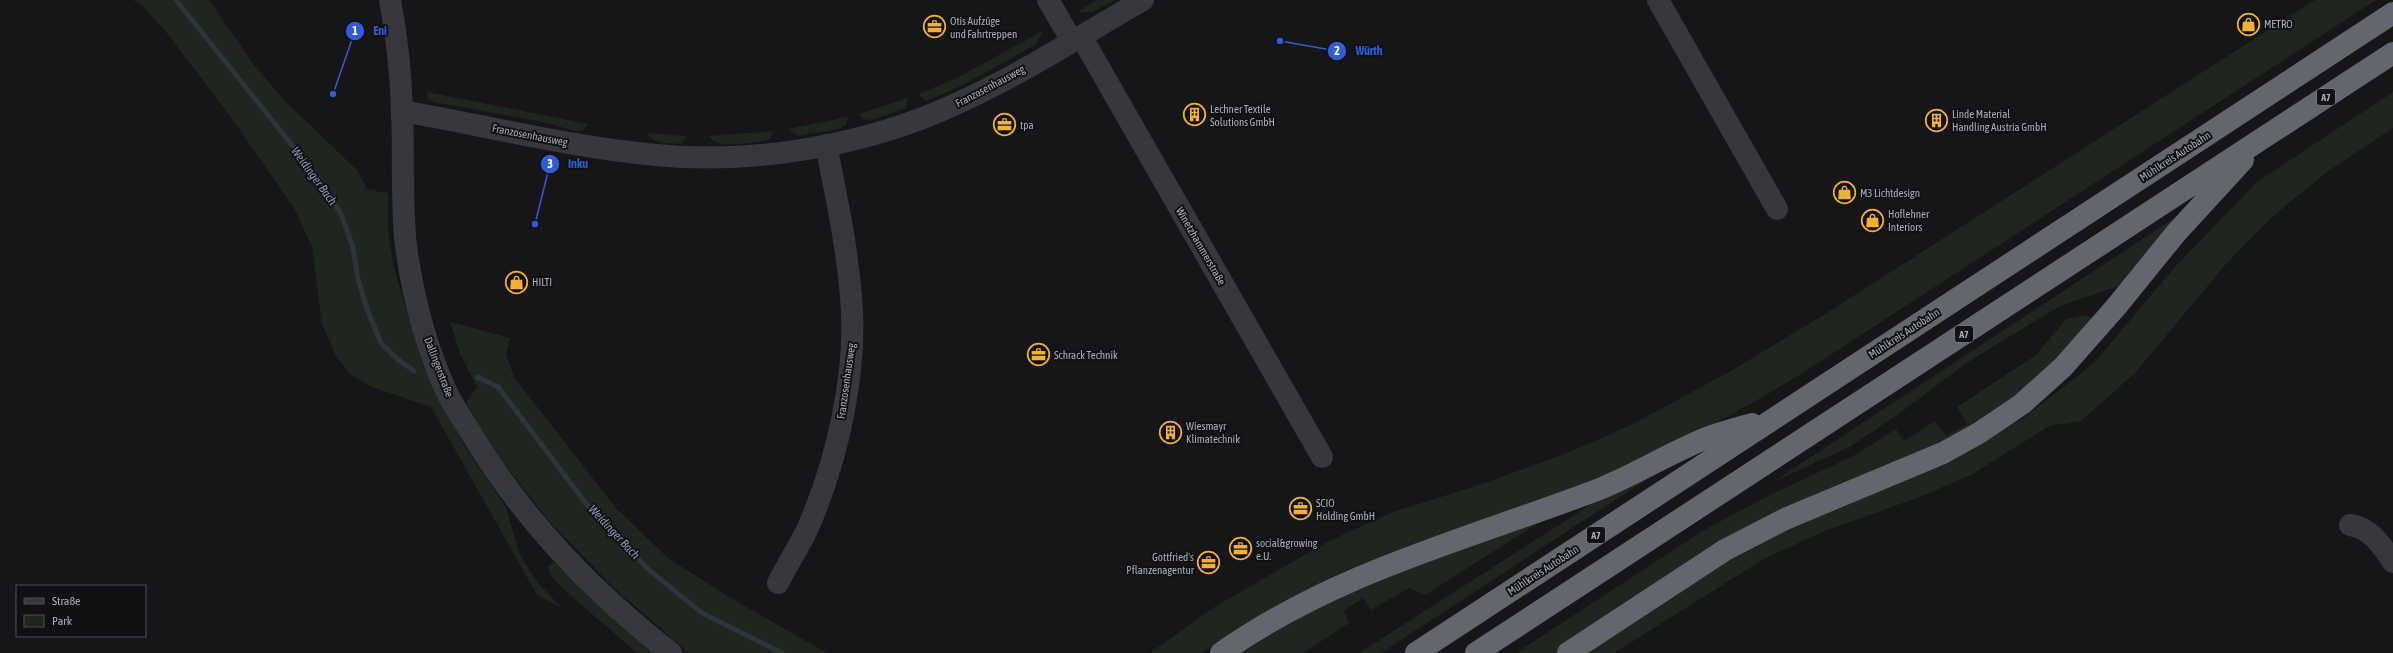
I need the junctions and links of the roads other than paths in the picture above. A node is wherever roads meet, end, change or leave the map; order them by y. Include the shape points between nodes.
1 (390, 0) edge
2 (1048, 0) edge
3 (1143, 0) edge
4 (1658, 0) edge
5 (2393, 13) edge
6 (1076, 38) junction
7 (2393, 53) edge
8 (402, 111) junction
9 (2260, 140) junction
10 (826, 144) junction
11 (1777, 209) dead end
12 (1776, 417) junction
13 (1322, 457) dead end
14 (2350, 525) dead end
15 (2393, 562) edge
16 (778, 583) dead end
17 (671, 653) edge
18 (1220, 653) edge
19 (1416, 653) edge
20 (1476, 653) edge
21 (1568, 653) edge

1 - 8 street, Dallingerstraße via 396,31
2 - 6 street, Winetzhammerstraße
3 - 6 street, Franzosenhausweg
4 - 11 street
5 - 12 highway, Mühlkreis Autobahn / A7
6 - 10 street, Franzosenhausweg via 953,105 891,128
6 - 13 street, Winetzhammerstraße
7 - 9 highway, A7
8 - 10 street, Franzosenhausweg via 586,146 658,156 748,156
8 - 17 street, Dallingerstraße via 402,182 410,266 430,350 450,398 493,469 529,515 604,594
9 - 20 highway, A7
9 - 21 highway via 2176,233 2063,367 2022,404 1943,453 1785,519 1725,550
10 - 16 street, Franzosenhausweg via 836,190 852,297 849,373 842,417 828,469 807,530
12 - 18 highway via 1709,437 1598,490 1397,561 1337,586 1272,620
12 - 19 highway, Mühlkreis Autobahn / A7
14 - 15 street via 2370,533

